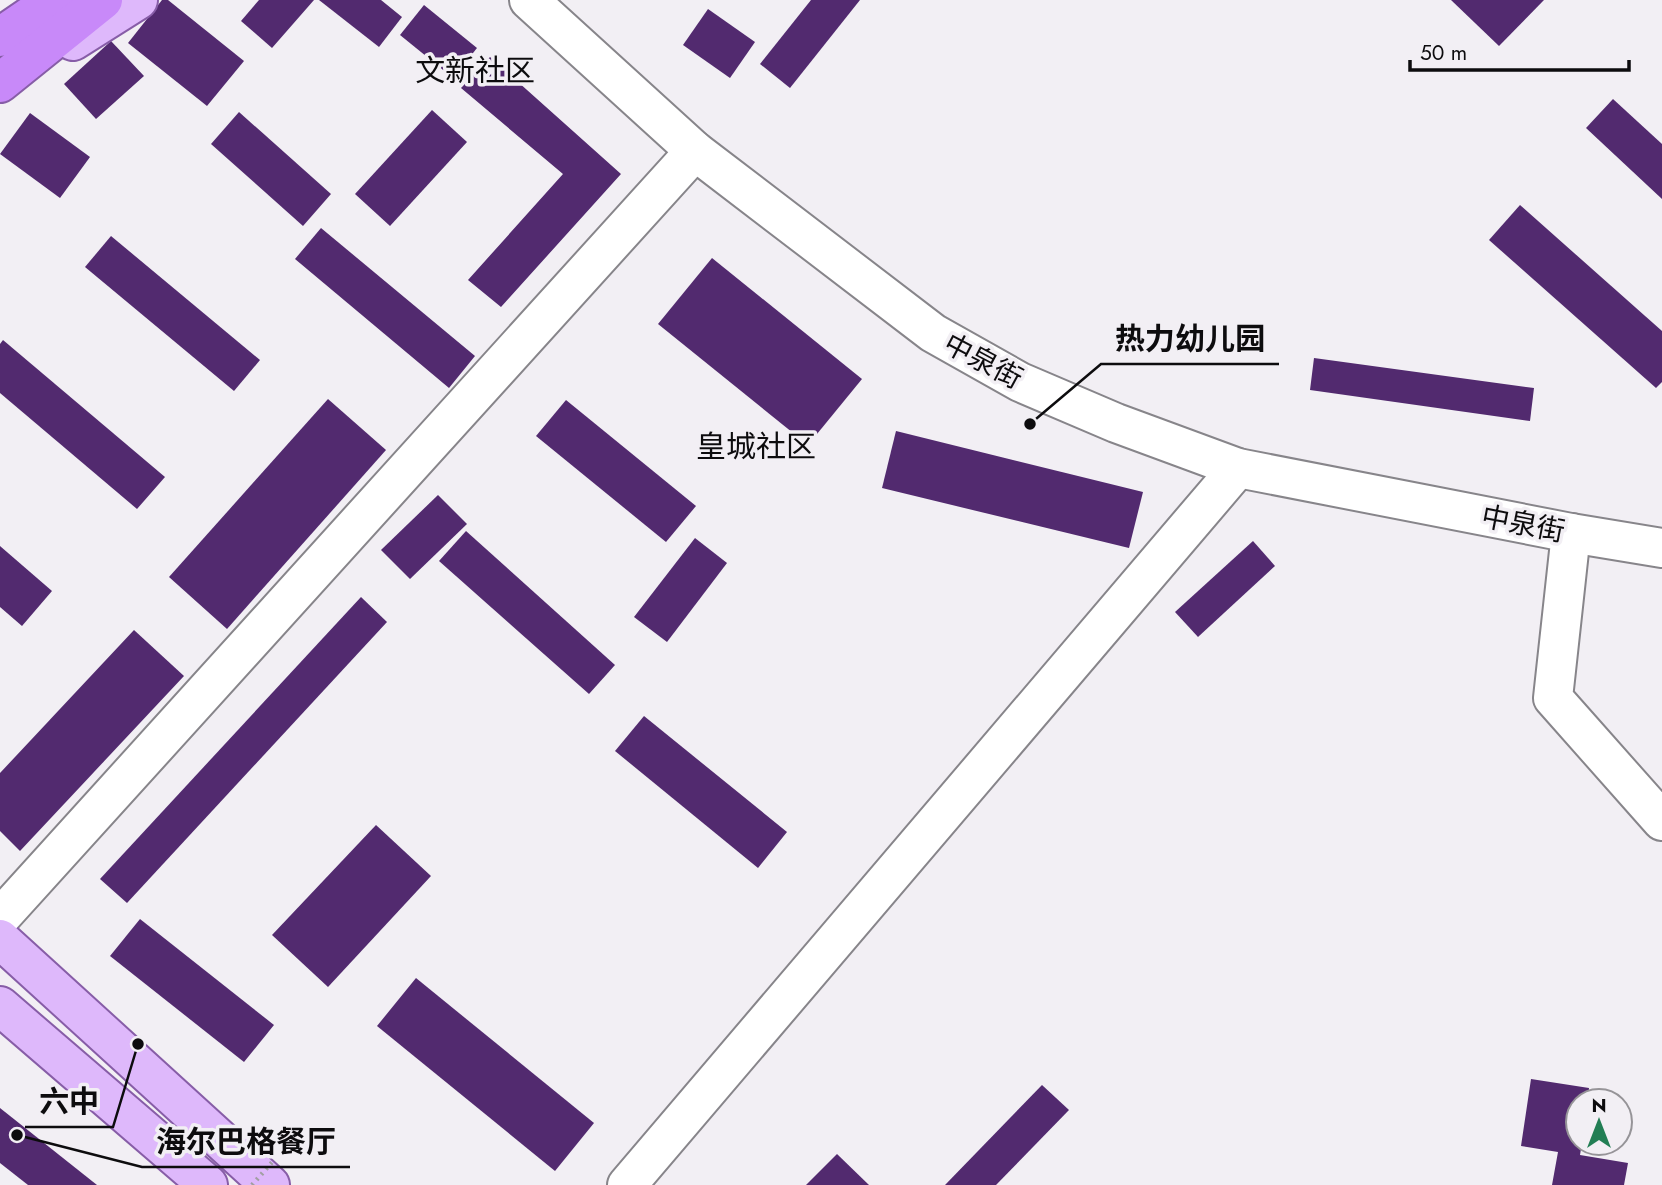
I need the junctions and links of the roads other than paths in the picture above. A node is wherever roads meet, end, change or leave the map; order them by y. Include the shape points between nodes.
1 (54, 0) edge
2 (103, 0) edge
3 (138, 0) edge
4 (528, 0) edge
5 (0, 37) edge
6 (0, 85) edge
7 (695, 151) junction
8 (1238, 468) junction
9 (1571, 533) junction
10 (1662, 548) edge
11 (1662, 821) edge
12 (0, 918) edge
13 (0, 939) edge
14 (0, 1006) edge
15 (272, 1173) edge
16 (208, 1185) edge
17 (627, 1185) edge

1 - 5 highway
2 - 6 highway
3 - 6 main road
4 - 7 street, 中泉街
7 - 8 street, 中泉街 via 933,333 1020,382
7 - 12 street
8 - 9 street, 中泉街
8 - 17 street
9 - 10 street, 中泉街
9 - 11 street via 1553,698
13 - 15 main road
14 - 16 main road

